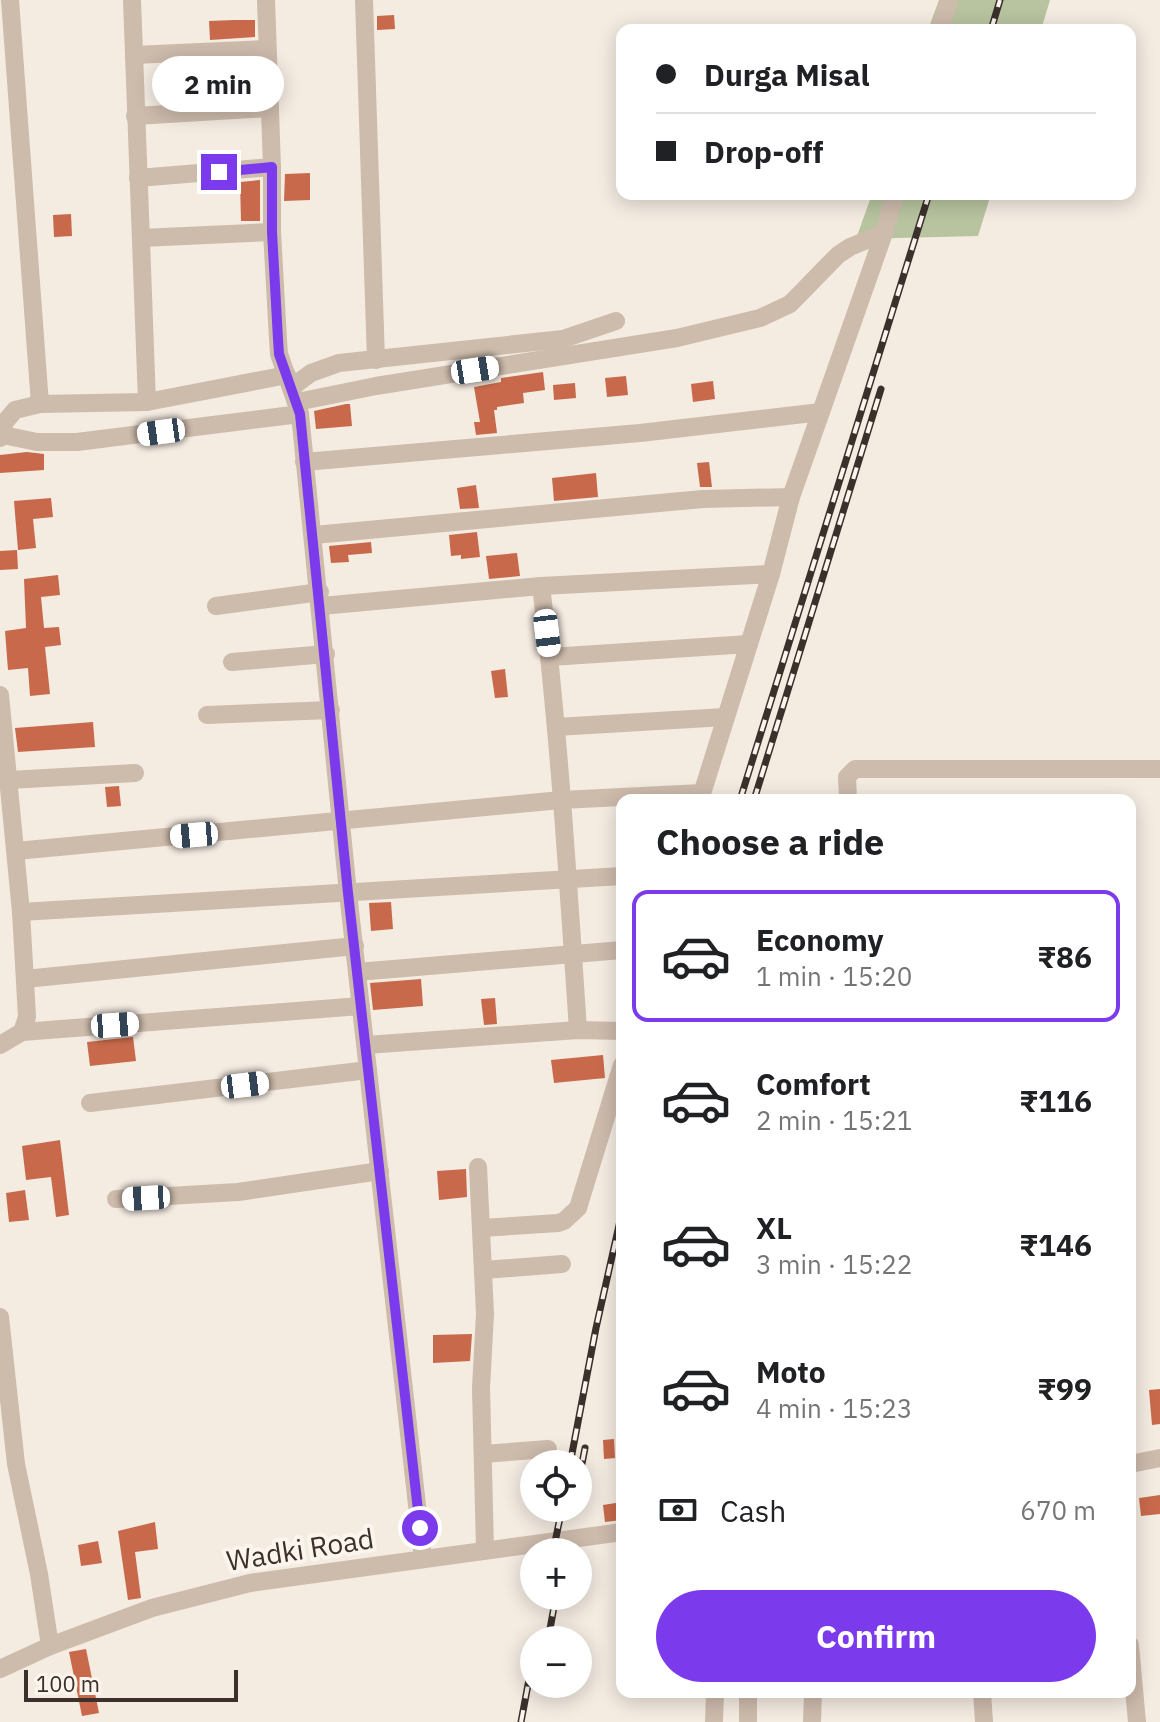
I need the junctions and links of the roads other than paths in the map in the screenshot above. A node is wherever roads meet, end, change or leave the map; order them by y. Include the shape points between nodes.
1 (10, 0) edge
2 (132, 0) edge
3 (266, 0) edge
4 (364, 0) edge
5 (949, 0) edge
6 (942, 24) edge
7 (266, 49) junction
8 (134, 55) junction
9 (270, 108) junction
10 (135, 116) junction
11 (272, 167) junction
12 (138, 178) junction
13 (893, 200) edge
14 (272, 232) junction
15 (884, 233) junction
16 (141, 238) junction
17 (616, 321) dead end
18 (376, 360) junction
19 (294, 395) junction
20 (147, 402) junction
21 (40, 404) junction
22 (821, 412) junction
23 (2, 436) edge
24 (304, 462) junction
25 (791, 497) junction
26 (314, 535) junction
27 (771, 574) junction
28 (541, 586) junction
29 (321, 599) junction
30 (216, 606) dead end
31 (749, 644) junction
32 (326, 654) junction
33 (550, 657) junction
34 (232, 662) dead end
35 (0, 695) edge
36 (331, 710) junction
37 (207, 715) dead end
38 (725, 717) junction
39 (556, 727) junction
40 (1160, 769) edge
41 (135, 773) dead end
42 (9, 780) junction
43 (702, 794) edge
44 (848, 794) edge
45 (616, 799) edge
46 (561, 800) junction
47 (342, 822) junction
48 (16, 851) junction
49 (616, 876) edge
50 (568, 879) junction
51 (348, 893) junction
52 (21, 912) junction
53 (355, 946) junction
54 (616, 950) edge
55 (573, 954) junction
56 (357, 972) junction
57 (25, 979) junction
58 (361, 1006) junction
59 (578, 1030) junction
60 (616, 1031) edge
61 (22, 1032) junction
62 (0, 1045) edge
63 (366, 1045) junction
64 (368, 1070) junction
65 (616, 1084) edge
66 (90, 1103) dead end
67 (478, 1167) dead end
68 (380, 1171) junction
69 (116, 1199) dead end
70 (482, 1228) junction
71 (562, 1264) dead end
72 (484, 1270) junction
73 (0, 1317) edge
74 (548, 1449) dead end
75 (483, 1454) junction
76 (1160, 1458) edge
77 (1136, 1463) edge
78 (616, 1533) edge
79 (485, 1549) junction
80 (423, 1558) junction
81 (50, 1646) junction
82 (0, 1669) edge
83 (715, 1698) edge
84 (748, 1698) edge
85 (813, 1698) edge
86 (982, 1698) edge
87 (1135, 1698) edge
88 (714, 1722) edge
89 (748, 1722) edge
90 (812, 1722) edge
91 (984, 1722) edge
92 (1137, 1722) edge

1 - 21 street
2 - 8 street
3 - 7 street
4 - 18 street
5 - 6 street
7 - 8 street
7 - 9 street
8 - 10 street
9 - 10 street
9 - 11 street
10 - 12 street
11 - 12 street
11 - 14 street
12 - 16 street
13 - 15 street
14 - 16 street
14 - 19 street via 279,354
15 - 19 street via 838,255 790,304 760,318 677,338
15 - 22 street
16 - 20 street
17 - 18 street via 563,339
18 - 19 street via 324,368 301,379
19 - 20 street
19 - 23 street via 77,442
19 - 24 street
20 - 21 street
21 - 23 street via 15,410
22 - 24 street
22 - 25 street
24 - 26 street
25 - 26 street via 703,499
25 - 27 street
26 - 29 street
27 - 28 street
27 - 31 street
28 - 29 street
28 - 33 street
29 - 30 street
29 - 32 street
31 - 33 street
31 - 38 street
32 - 34 street
32 - 36 street
33 - 39 street
35 - 42 street
36 - 37 street
36 - 47 street
38 - 39 street
38 - 43 street
39 - 46 street
40 - 44 street via 855,769 847,777
41 - 42 street
42 - 48 street
45 - 46 street
46 - 47 street
46 - 50 street
47 - 48 street
47 - 51 street
48 - 52 street
49 - 50 street
50 - 51 street
50 - 55 street
51 - 52 street
51 - 53 street
52 - 57 street
53 - 56 street
53 - 57 street
54 - 55 street
55 - 56 street
55 - 59 street
56 - 58 street
57 - 61 street via 27,1017
58 - 61 street
58 - 63 street
59 - 60 street
59 - 63 street
61 - 62 street
63 - 64 street
64 - 66 street
64 - 68 street
65 - 70 street via 578,1208 558,1223
67 - 70 street
68 - 69 street via 238,1192
68 - 80 street
70 - 72 street
71 - 72 street
72 - 75 street
73 - 81 street via 16,1464
74 - 75 street
75 - 79 street
76 - 77 street
78 - 79 street, Wadki Road
79 - 80 street, Wadki Road
80 - 81 street, Wadki Road via 250,1583 152,1608
81 - 82 street, Wadki Road
83 - 88 street
84 - 89 street
85 - 90 street
86 - 91 street
87 - 92 street

